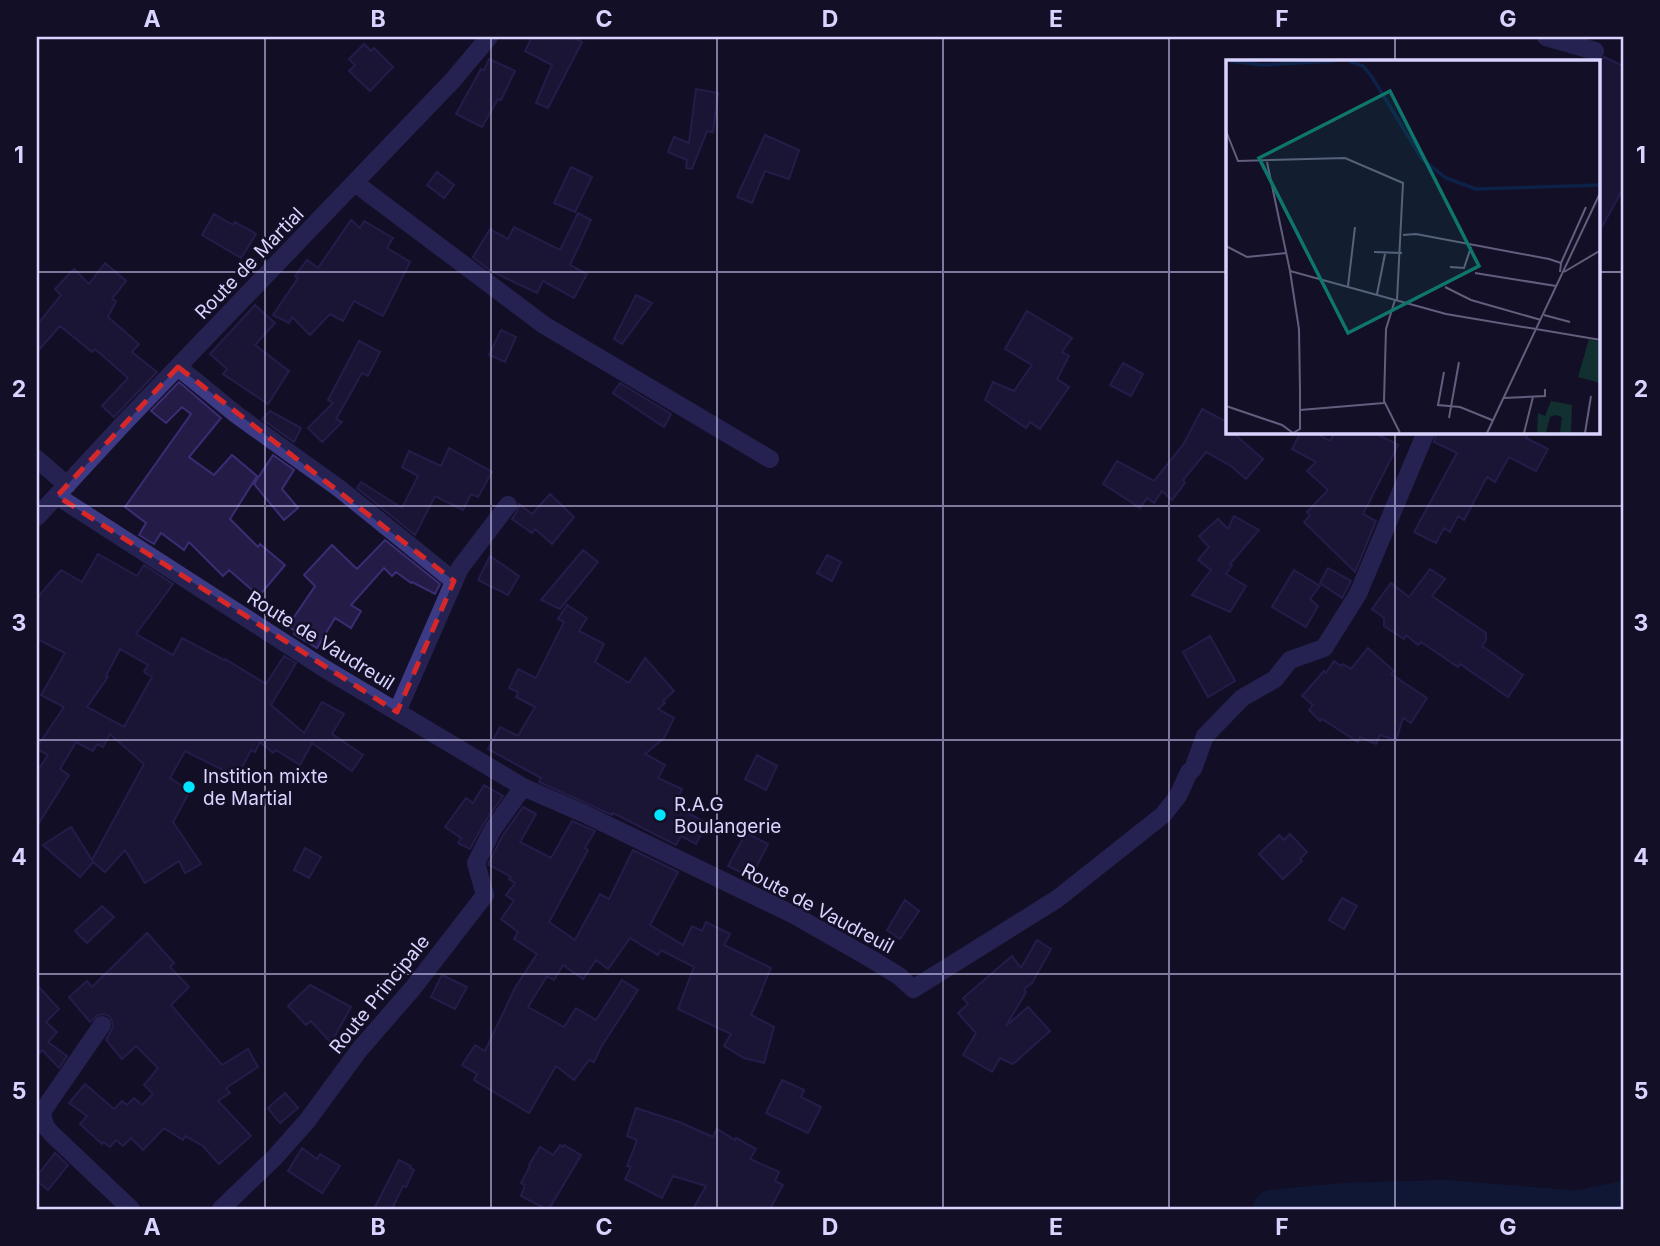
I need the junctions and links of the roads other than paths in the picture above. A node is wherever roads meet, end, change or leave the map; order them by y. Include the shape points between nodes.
1 (489, 37) edge
2 (1546, 37) edge
3 (1596, 50) edge
4 (355, 183) junction
5 (178, 367) junction
6 (1425, 434) edge
7 (37, 459) edge
8 (770, 459) dead end
9 (62, 490) junction
10 (508, 505) dead end
11 (37, 517) edge
12 (454, 581) junction
13 (397, 712) junction
14 (523, 787) junction
15 (102, 1025) dead end
16 (131, 1209) edge
17 (221, 1209) edge

1 - 4 street, Route de Martial
2 - 3 street
4 - 5 street, Route de Martial
4 - 8 street via 544,325
5 - 9 street, Route de Martial
5 - 12 street
6 - 14 street, Route de Vaudreuil via 1358,594 1324,648 1290,660 1275,678 1242,698 1217,723 1205,736 1193,769 1163,815 1057,899 913,989 899,976 794,915
7 - 9 street, Route de Vaudreuil
9 - 11 street, Route de Martial
9 - 13 street, Route de Vaudreuil via 322,667
10 - 12 street
12 - 13 street
13 - 14 street, Route de Vaudreuil
14 - 17 street, Route Principale via 476,863 485,895 307,1121
15 - 16 street via 42,1112 51,1133

